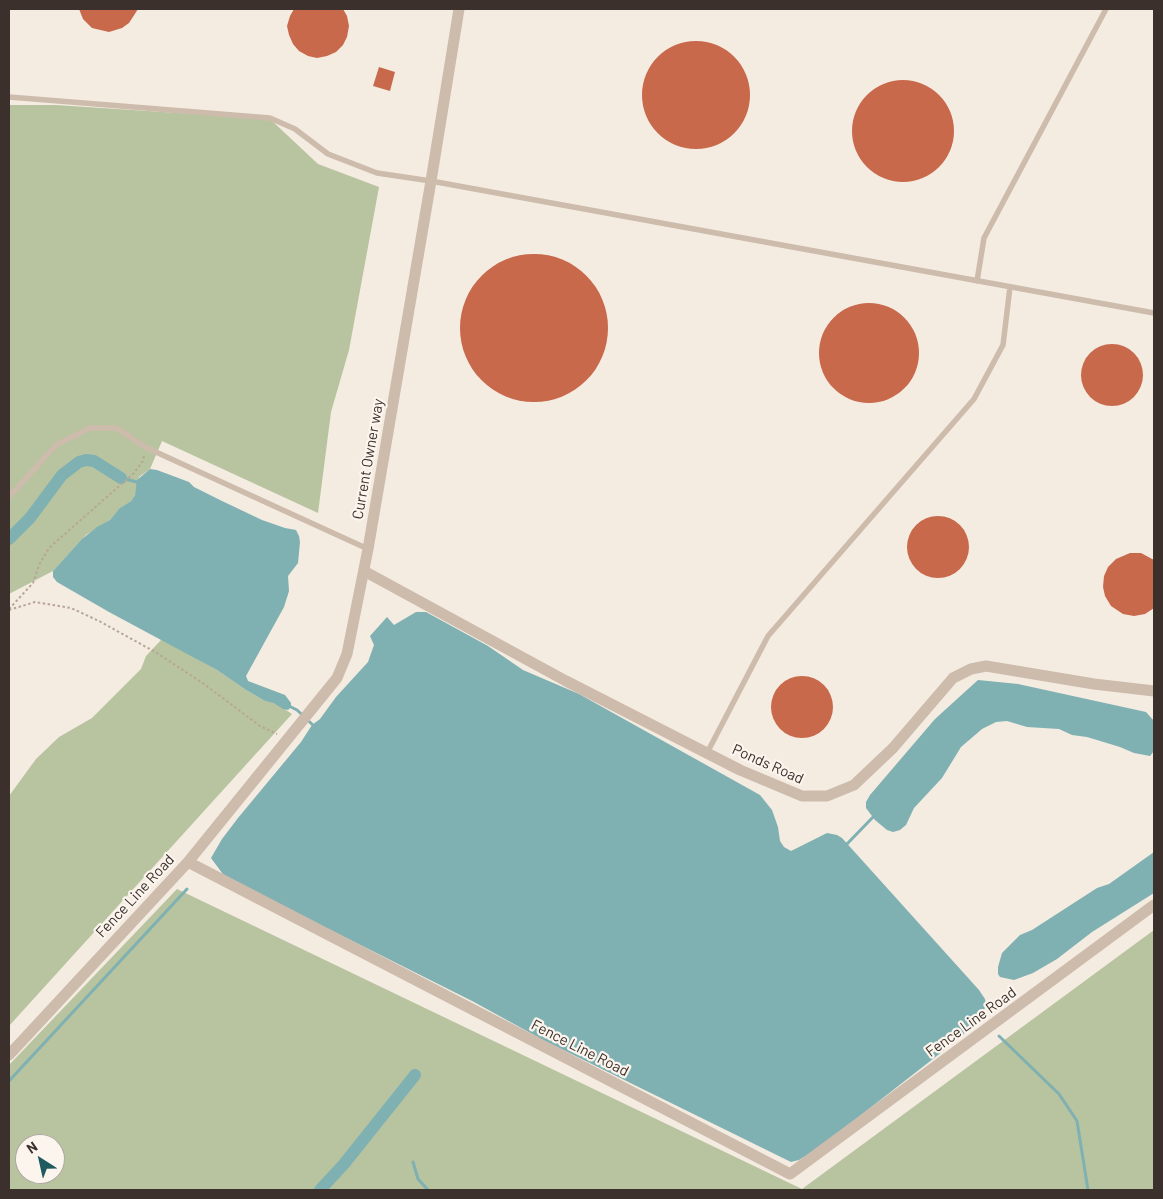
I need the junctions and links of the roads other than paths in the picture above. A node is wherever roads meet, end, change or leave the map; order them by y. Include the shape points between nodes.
1 (459, 9) edge
2 (1106, 9) edge
3 (9, 97) edge
4 (431, 181) junction
5 (977, 281) junction
6 (1010, 287) junction
7 (1154, 313) edge
8 (9, 497) edge
9 (368, 549) junction
10 (364, 572) junction
11 (1154, 691) edge
12 (707, 753) junction
13 (188, 862) junction
14 (1154, 905) edge
15 (9, 1055) edge

1 - 4 street, Current Owner way
2 - 5 lane via 984,238
3 - 4 lane via 270,118 295,129 328,154 377,173
4 - 5 lane
4 - 9 street, Current Owner way
5 - 6 lane
6 - 7 lane
6 - 12 lane via 1003,345 974,399 768,636
8 - 9 lane via 56,445 90,428 117,428 145,447
9 - 10 street, Current Owner way
10 - 12 street, Ponds Road
10 - 13 street, Current Owner way via 347,654 337,678
11 - 12 street, Ponds Road via 986,666 971,668 953,678 893,748 854,785 828,796 802,796
13 - 14 street, Fence Line Road via 790,1174
13 - 15 street, Fence Line Road

